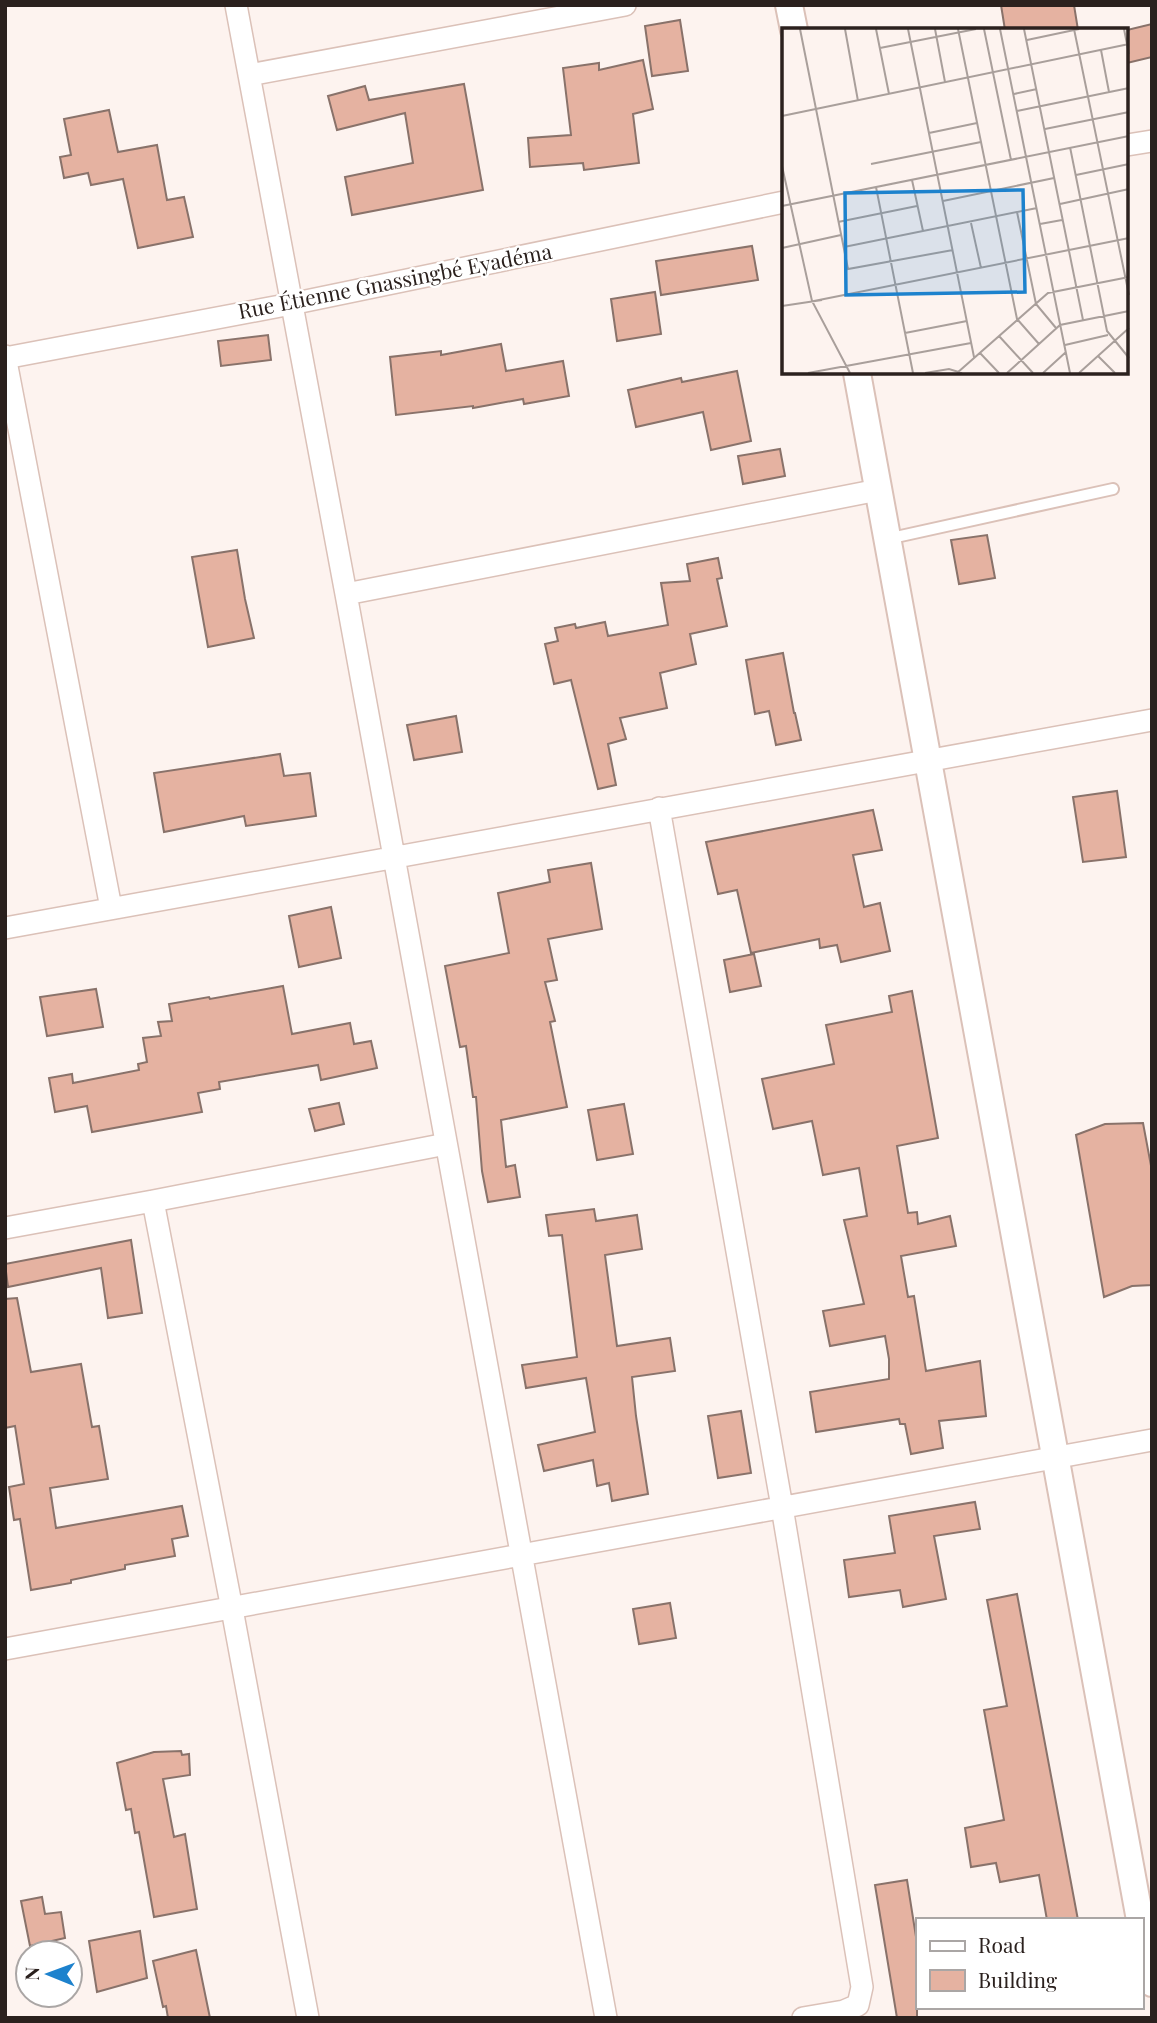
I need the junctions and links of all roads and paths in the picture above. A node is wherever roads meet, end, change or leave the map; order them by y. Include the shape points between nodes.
1 (236, 5) edge
2 (625, 5) edge
3 (789, 5) edge
4 (794, 28) edge
5 (249, 75) junction
6 (1152, 141) edge
7 (1129, 145) edge
8 (782, 202) edge
9 (291, 304) junction
10 (5, 357) edge
11 (857, 374) edge
12 (1113, 489) dead end
13 (878, 490) junction
14 (887, 539) junction
15 (346, 594) junction
16 (1152, 720) edge
17 (928, 762) junction
18 (659, 808) junction
19 (394, 857) junction
20 (111, 908) junction
21 (5, 928) edge
22 (446, 1144) junction
23 (153, 1201) junction
24 (5, 1228) edge
25 (1152, 1440) edge
26 (1055, 1457) junction
27 (782, 1507) junction
28 (520, 1556) junction
29 (232, 1609) junction
30 (5, 1649) edge
31 (1140, 1918) edge
32 (1143, 1936) edge
33 (1152, 1983) edge
34 (307, 2018) edge
35 (606, 2018) edge
36 (803, 2018) edge

1 - 5 street
2 - 5 street
3 - 4 street
5 - 9 street
6 - 7 street
8 - 9 street, Rue Étienne Gnassingbé Eyadéma
9 - 10 street, Rue Étienne Gnassingbé Eyadéma
9 - 15 street
10 - 20 street
11 - 13 street
12 - 14 lane
13 - 14 street
13 - 15 street
14 - 17 street
15 - 19 street
16 - 17 street
17 - 18 street
17 - 26 street
18 - 19 street
18 - 27 street
19 - 20 street
19 - 22 street
20 - 21 street
22 - 23 street
22 - 28 street
23 - 24 street
23 - 29 street
25 - 26 street
26 - 27 street
26 - 31 street
27 - 28 street
27 - 36 street via 862,1987 858,2005
28 - 29 street
28 - 35 street
29 - 30 street
29 - 34 street
32 - 33 street

